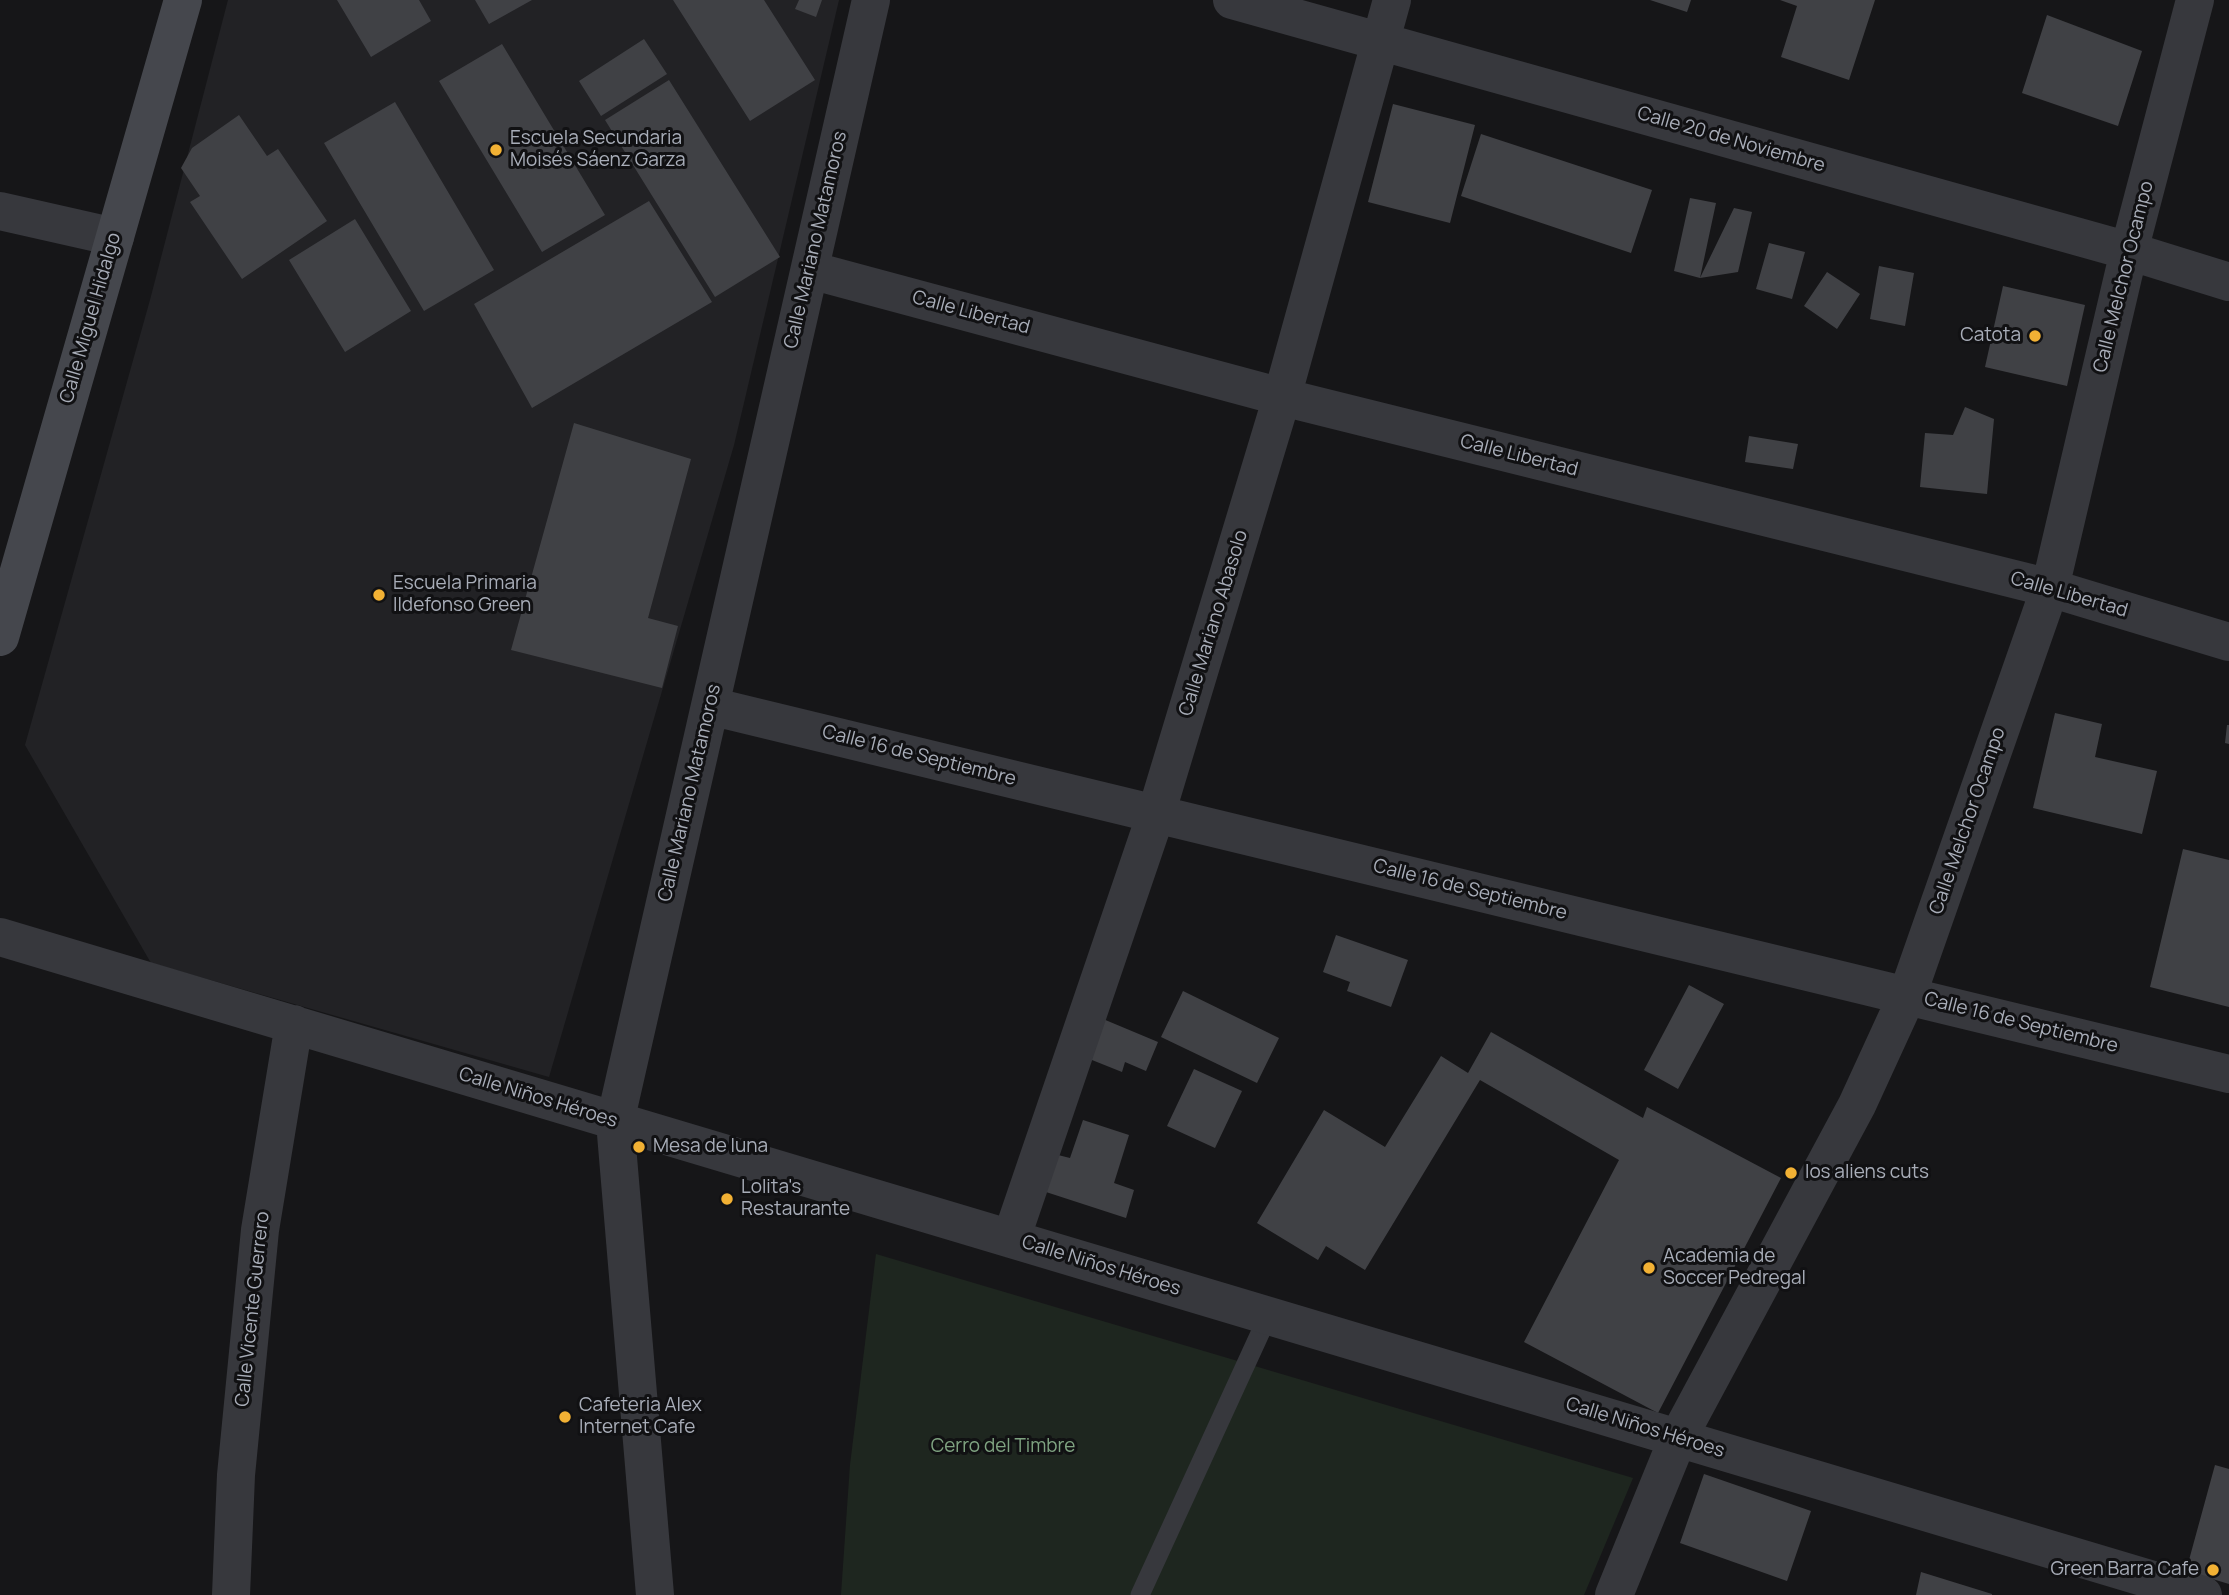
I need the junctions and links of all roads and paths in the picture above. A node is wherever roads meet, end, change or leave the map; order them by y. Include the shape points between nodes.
1 (183, 0) edge
2 (871, 0) edge
3 (1232, 0) edge
4 (1392, 0) edge
5 (2195, 0) edge
6 (1380, 43) junction
7 (0, 211) edge
8 (115, 237) junction
9 (2129, 251) junction
10 (810, 270) junction
11 (2229, 282) edge
12 (1282, 397) junction
13 (2050, 588) junction
14 (0, 637) edge
15 (2229, 642) edge
16 (710, 706) junction
17 (1156, 814) junction
18 (0, 937) edge
19 (1907, 996) junction
20 (294, 1024) junction
21 (2229, 1074) edge
22 (615, 1122) junction
23 (1012, 1239) junction
24 (1268, 1316) junction
25 (1678, 1438) junction
26 (231, 1595) edge
27 (655, 1595) edge
28 (1140, 1595) edge
29 (1614, 1595) edge
30 (2203, 1595) edge

1 - 8 main road, Calle Miguel Hidalgo
2 - 10 street, Calle Mariano Matamoros
3 - 6 street, Calle 20 de Noviembre
4 - 6 street, Calle Mariano Abasolo
5 - 9 street, Calle Melchor Ocampo
6 - 9 street, Calle 20 de Noviembre
6 - 12 street, Calle Mariano Abasolo
7 - 8 street
8 - 14 main road, Calle Miguel Hidalgo
9 - 11 street, Calle 20 de Noviembre
9 - 13 street, Calle Melchor Ocampo
10 - 12 street, Calle Libertad
10 - 16 street, Calle Mariano Matamoros
12 - 13 street, Calle Libertad
12 - 17 street, Calle Mariano Abasolo
13 - 15 street, Calle Libertad
13 - 19 street, Calle Melchor Ocampo
16 - 17 street, Calle 16 de Septiembre
16 - 22 street, Calle Mariano Matamoros
17 - 19 street, Calle 16 de Septiembre
17 - 23 street, Calle Mariano Abasolo
18 - 20 street, Calle Niños Héroes
19 - 21 street, Calle 16 de Septiembre
19 - 25 street, Calle Melchor Ocampo via 1857,1105
20 - 22 street, Calle Niños Héroes
20 - 26 street, Calle Vicente Guerrero via 260,1230 236,1475
22 - 23 street, Calle Niños Héroes
22 - 27 street, Calle Mariano Matamoros
23 - 24 street, Calle Niños Héroes
24 - 25 street, Calle Niños Héroes
24 - 28 lane
25 - 29 street, Calle Melchor Ocampo
25 - 30 street, Calle Niños Héroes

